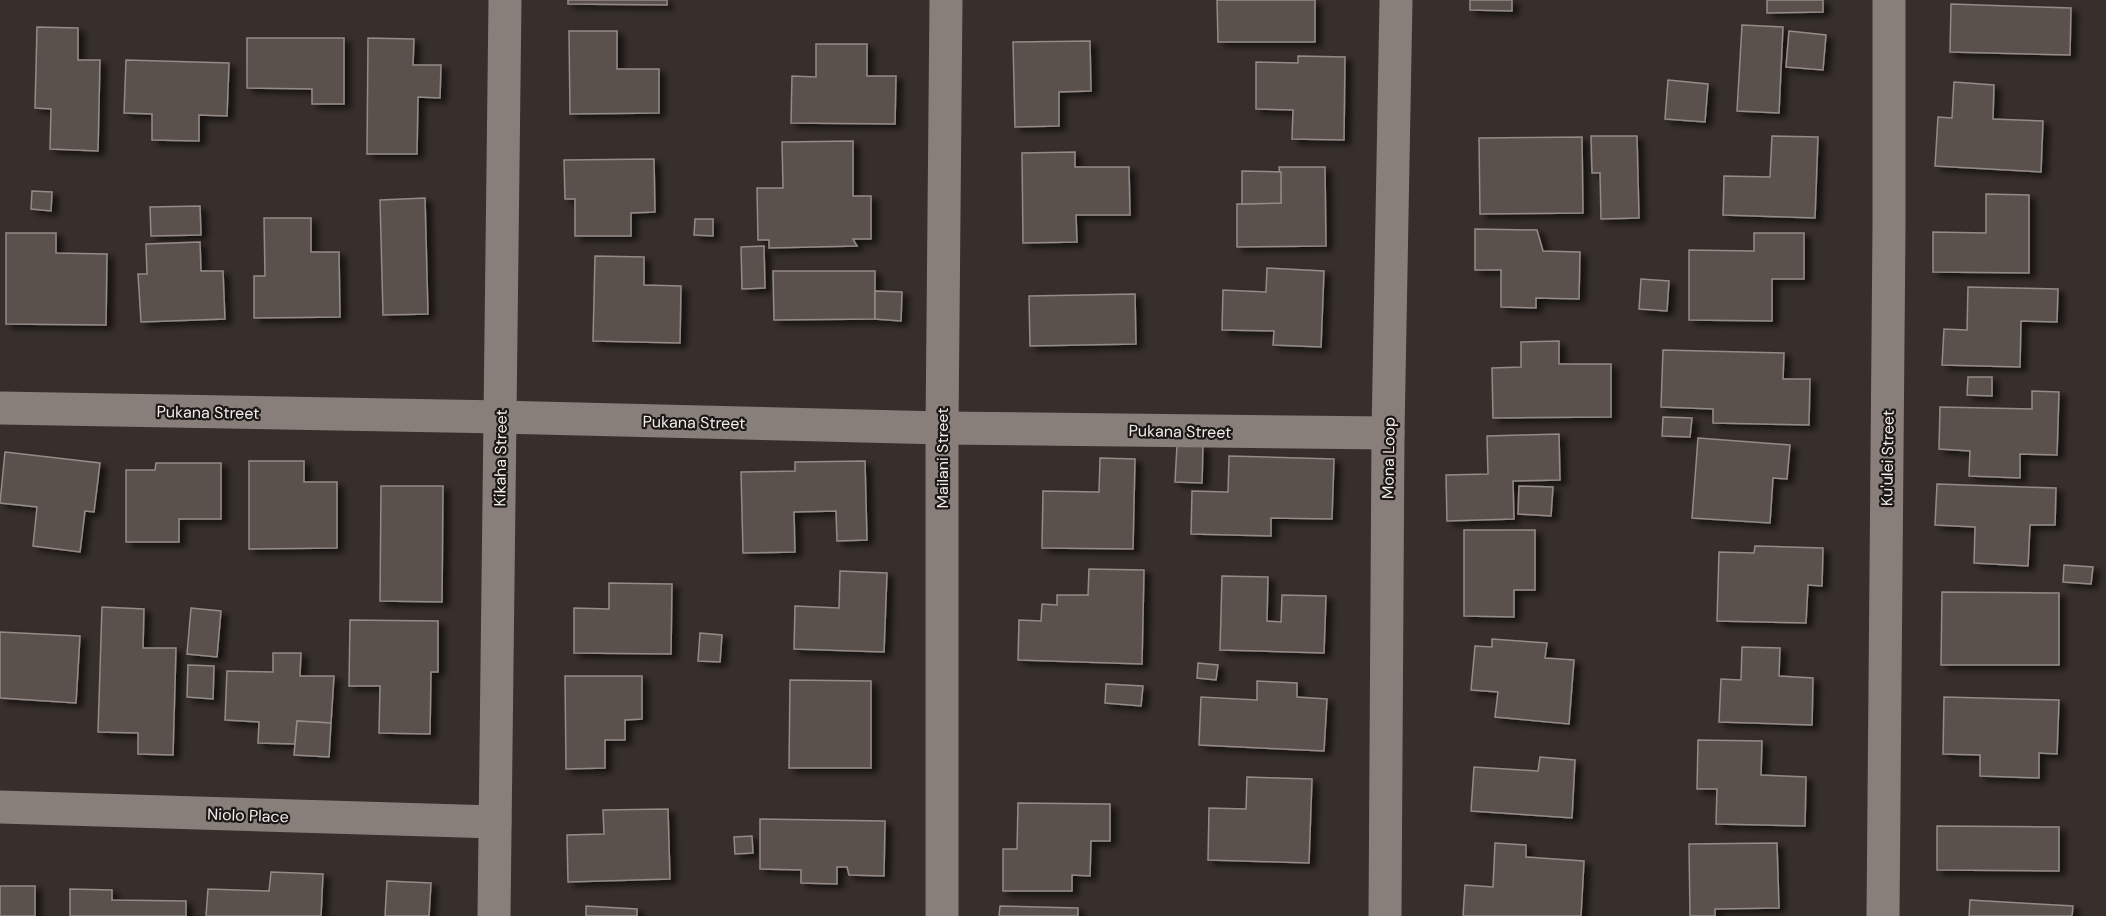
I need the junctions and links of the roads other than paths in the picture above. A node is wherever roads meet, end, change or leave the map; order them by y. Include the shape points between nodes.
1 (505, 0) edge
2 (946, 0) edge
3 (1396, 0) edge
4 (1888, 0) edge
5 (0, 408) edge
6 (501, 417) junction
7 (942, 428) junction
8 (1388, 433) junction
9 (0, 807) edge
10 (495, 822) junction
11 (494, 916) edge
12 (942, 916) edge
13 (1385, 916) edge
14 (1883, 916) edge

1 - 6 street, Kikaha Street
2 - 7 street, Mailani Street
3 - 8 street, Mona Loop
4 - 14 street, Ku'ulei Street
5 - 6 street, Pukana Street
6 - 7 street, Pukana Street
6 - 10 street, Kikaha Street
7 - 8 street, Pukana Street
7 - 12 street, Mailani Street
8 - 13 street, Mona Loop
9 - 10 street, Niolo Place
10 - 11 street, Kikaha Street

